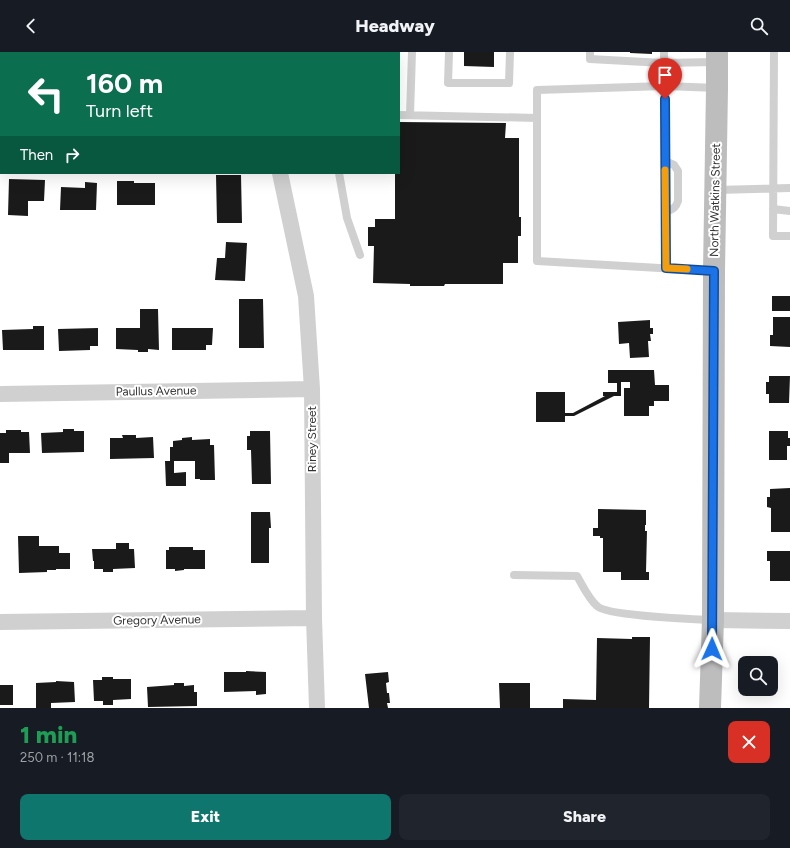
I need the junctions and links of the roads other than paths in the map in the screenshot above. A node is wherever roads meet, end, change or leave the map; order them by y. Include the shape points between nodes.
1 (412, 52) edge
2 (450, 52) edge
3 (510, 52) edge
4 (590, 52) edge
5 (664, 52) edge
6 (774, 52) edge
7 (717, 57) edge
8 (663, 63) junction
9 (665, 86) junction
10 (718, 88) junction
11 (400, 115) edge
12 (410, 115) junction
13 (537, 118) junction
14 (665, 161) junction
15 (280, 174) edge
16 (339, 174) edge
17 (773, 188) junction
18 (790, 188) edge
19 (715, 190) junction
20 (773, 209) junction
21 (790, 211) edge
22 (666, 212) junction
23 (790, 236) edge
24 (360, 255) dead end
25 (666, 268) junction
26 (714, 271) junction
27 (312, 389) junction
28 (0, 394) edge
29 (514, 575) dead end
30 (314, 618) junction
31 (712, 620) junction
32 (790, 621) edge
33 (0, 622) edge
34 (318, 708) edge
35 (710, 708) edge

1 - 12 lane
2 - 3 lane via 448,83 509,83
4 - 8 lane via 590,59
5 - 8 lane
6 - 17 lane
7 - 8 lane
7 - 10 main road, North Watkins Street
8 - 9 lane
9 - 10 lane
9 - 13 lane via 537,90
9 - 14 lane
10 - 19 main road, North Watkins Street
11 - 12 lane
12 - 13 lane
13 - 25 lane via 537,261
14 - 22 lane
14 - 22 lane via 674,165 678,171 678,200 673,209
15 - 27 street, Riney Street via 306,296
16 - 24 lane via 347,218
17 - 18 lane
17 - 19 lane
17 - 20 lane
19 - 26 main road, North Watkins Street
20 - 21 lane
20 - 23 lane via 773,236
22 - 25 lane
25 - 26 lane
26 - 31 main road, North Watkins Street
27 - 28 street, Paullus Avenue
27 - 30 street, Riney Street
29 - 31 lane via 577,576 598,608 619,613
30 - 33 street, Gregory Avenue
30 - 34 street, Riney Street
31 - 32 street
31 - 35 main road, North Watkins Street

